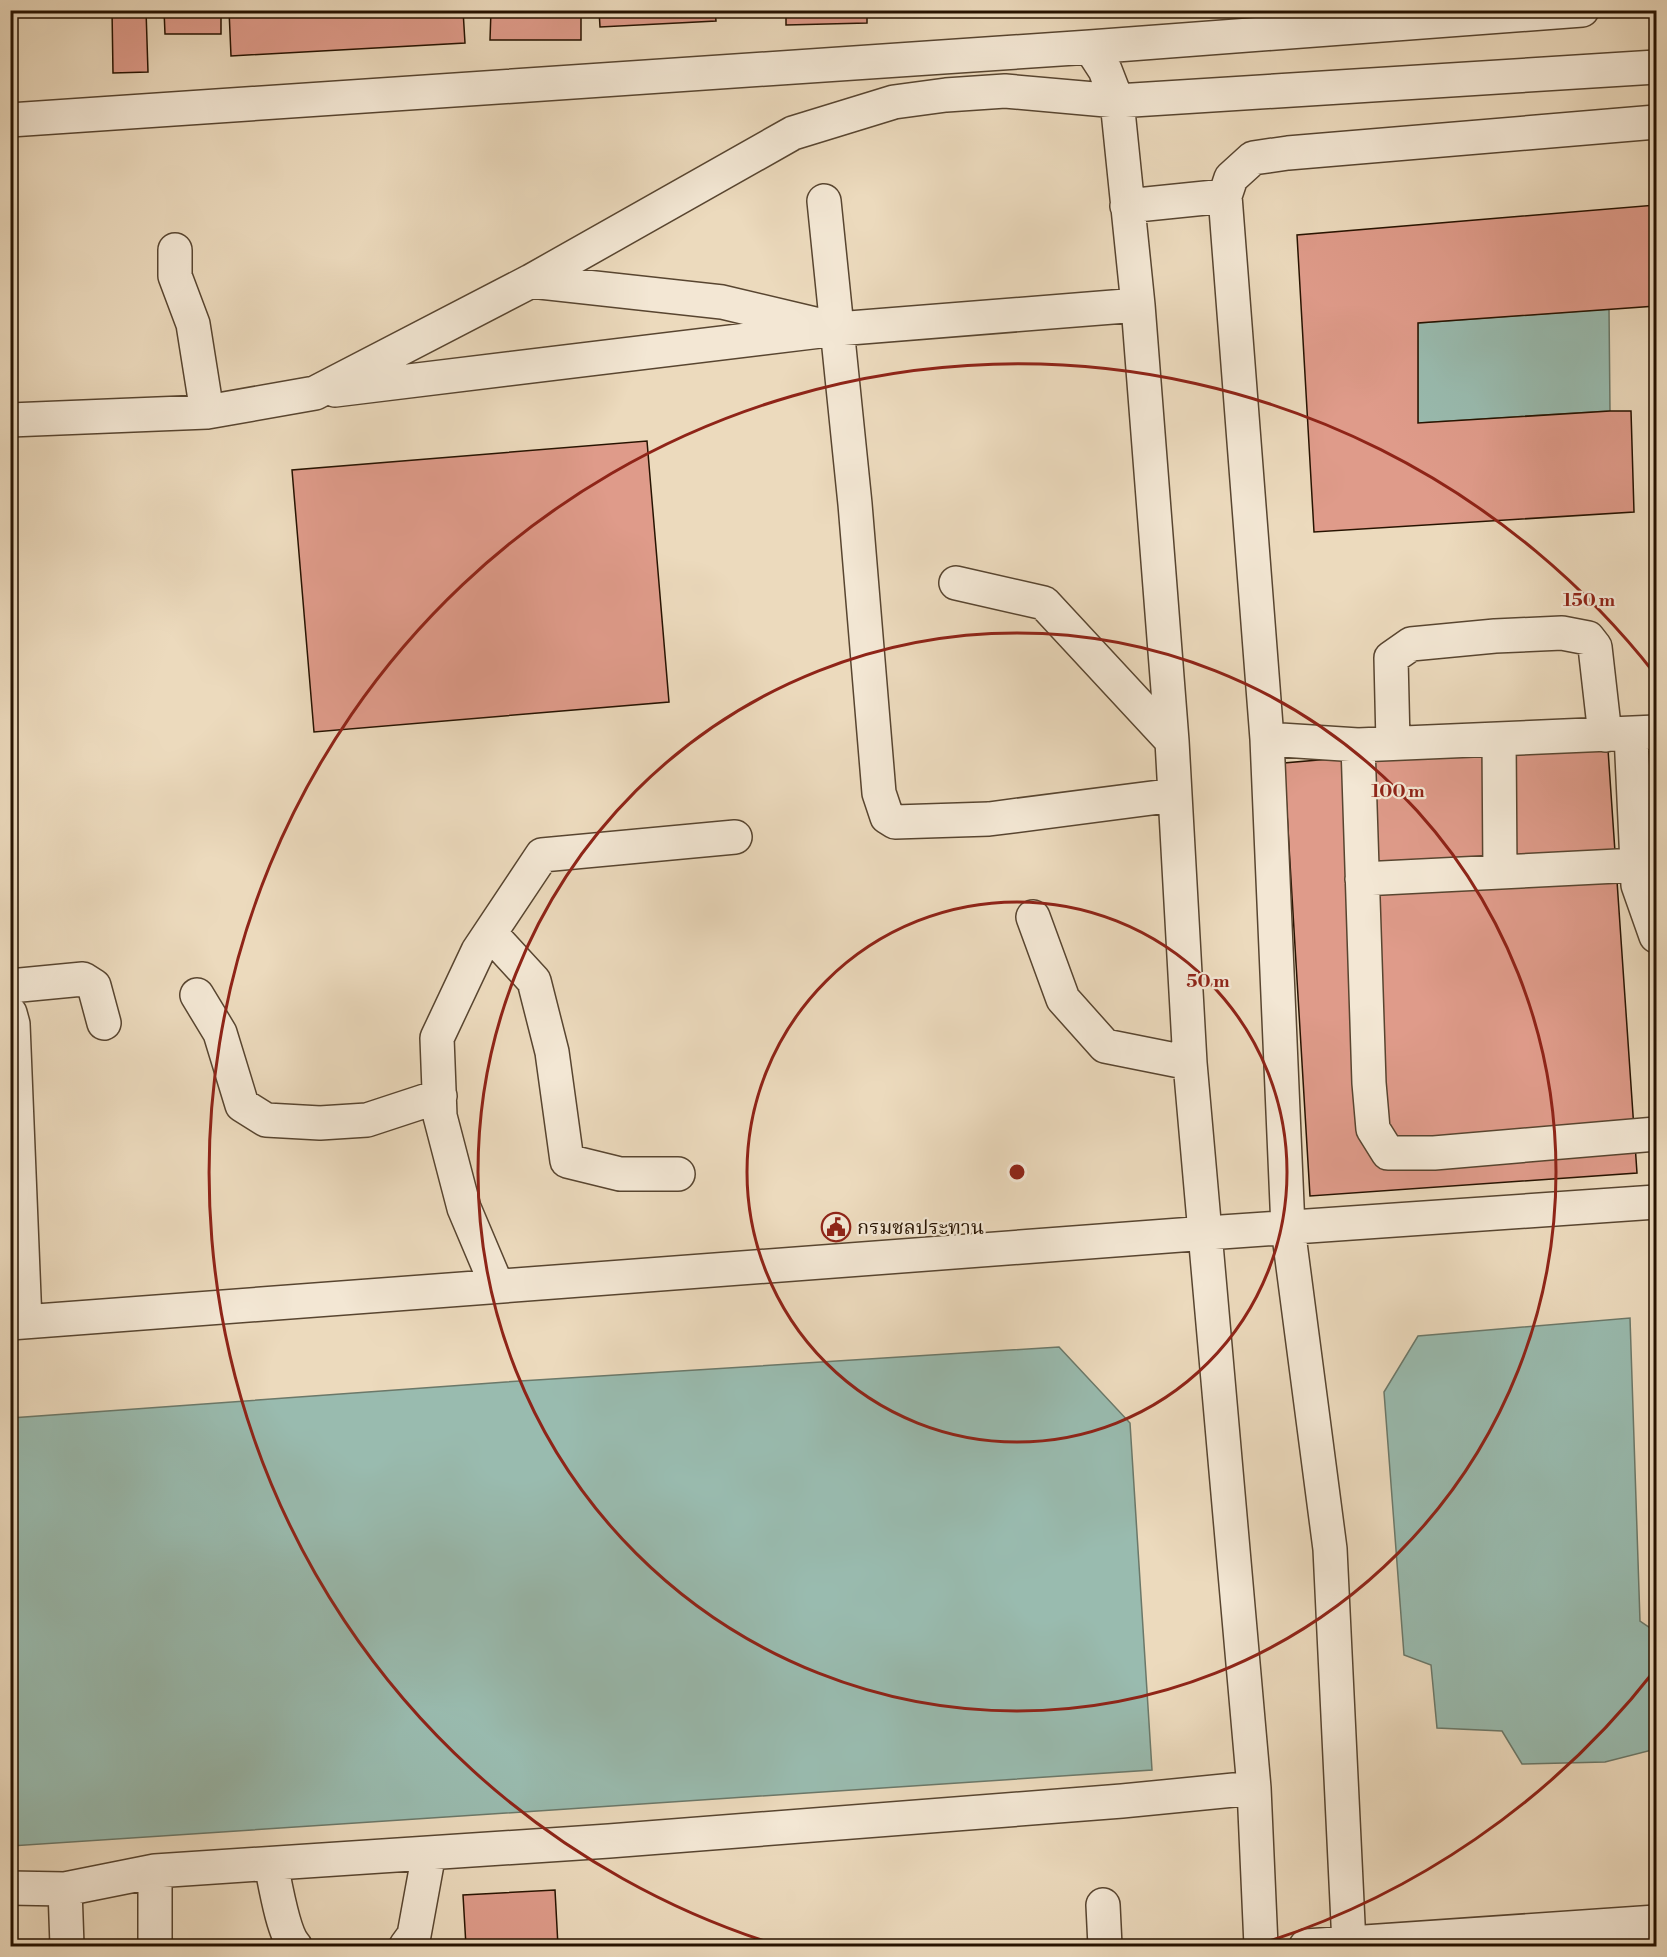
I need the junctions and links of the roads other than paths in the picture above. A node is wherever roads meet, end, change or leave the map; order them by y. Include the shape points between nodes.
1 (1582, 10) edge
2 (1090, 47) junction
3 (1656, 67) edge
4 (1117, 101) junction
5 (10, 120) edge
6 (1656, 122) edge
7 (1225, 196) junction
8 (824, 201) dead end
9 (1127, 206) junction
10 (175, 250) dead end
11 (531, 281) junction
12 (1138, 305) junction
13 (837, 329) junction
14 (315, 393) junction
15 (207, 412) junction
16 (10, 420) edge
17 (956, 583) dead end
18 (1631, 734) edge
19 (1267, 739) junction
20 (1498, 739) junction
21 (1172, 741) junction
22 (1393, 743) junction
23 (1358, 745) junction
24 (1175, 795) junction
25 (735, 837) dead end
26 (1637, 865) junction
27 (1500, 872) junction
28 (1362, 879) junction
29 (1033, 917) dead end
30 (490, 933) junction
31 (1656, 936) edge
32 (10, 986) edge
33 (197, 995) dead end
34 (10, 1013) edge
35 (104, 1023) dead end
36 (1190, 1063) junction
37 (440, 1096) junction
38 (1656, 1134) edge
39 (678, 1174) dead end
40 (1656, 1202) edge
41 (1288, 1228) junction
42 (1207, 1233) junction
43 (497, 1286) junction
44 (18, 1323) edge
45 (1254, 1788) junction
46 (429, 1853) junction
47 (271, 1864) junction
48 (155, 1871) junction
49 (10, 1888) edge
50 (65, 1889) junction
51 (1103, 1905) dead end
52 (1656, 1922) edge
53 (1349, 1944) junction
54 (67, 1947) edge
55 (154, 1947) edge
56 (295, 1947) edge
57 (406, 1947) edge
58 (1105, 1947) edge
59 (1261, 1947) edge
60 (1306, 1947) edge

1 - 2 lane
2 - 4 lane via 1105,70
2 - 5 lane
3 - 4 lane
4 - 9 lane
4 - 11 lane via 1005,92 946,95 894,102 793,133
6 - 7 lane via 1253,158 1231,178
7 - 9 lane
7 - 19 lane
8 - 13 lane
9 - 12 lane
10 - 15 lane via 175,276 193,324
11 - 13 lane via 722,302
11 - 14 lane
12 - 13 lane
12 - 21 lane
13 - 14 lane
13 - 24 lane via 879,793 887,817 895,822 989,819
14 - 15 lane
15 - 16 lane
17 - 21 lane via 1044,603
18 - 20 lane
18 - 22 lane via 1595,647 1588,639 1562,633 1411,644 1391,658
18 - 26 lane
19 - 23 lane
19 - 41 lane
20 - 22 lane
20 - 27 lane
21 - 24 lane
22 - 23 lane
23 - 28 lane
24 - 36 lane
25 - 30 lane via 542,855
26 - 27 lane
26 - 31 lane via 1638,885
27 - 28 lane
28 - 38 lane via 1373,1129 1388,1153 1434,1153
29 - 36 lane via 1063,999 1105,1046
30 - 37 lane via 437,1038
30 - 39 lane via 534,981 552,1052 567,1161 620,1174
32 - 35 lane via 83,979 94,986
33 - 37 lane via 220,1033 242,1105 266,1120 320,1124 367,1120
34 - 44 lane
36 - 42 lane
37 - 43 lane via 440,1116 464,1208
40 - 41 lane
41 - 42 lane
41 - 53 lane via 1330,1549
42 - 43 lane
42 - 45 lane
43 - 44 lane
45 - 46 lane
45 - 59 lane
46 - 47 lane
46 - 57 lane via 414,1935
47 - 48 lane
47 - 56 lane via 284,1920
48 - 50 lane
48 - 55 lane
49 - 50 lane
50 - 54 lane
51 - 58 lane
52 - 53 lane
53 - 60 lane

